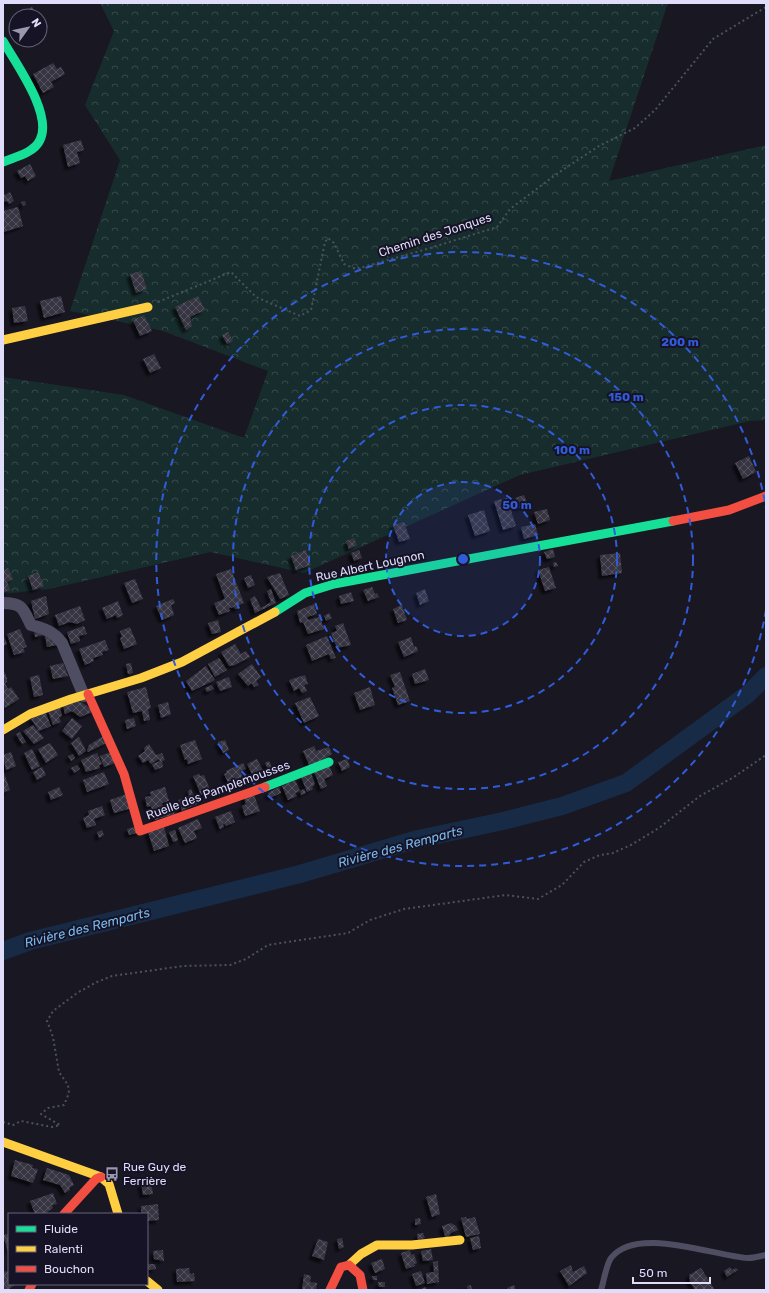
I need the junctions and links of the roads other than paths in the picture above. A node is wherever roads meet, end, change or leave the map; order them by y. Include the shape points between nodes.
1 (3, 41) edge
2 (3, 162) edge
3 (148, 307) road end
4 (3, 340) edge
5 (766, 496) edge
6 (3, 603) edge
7 (86, 695) junction
8 (3, 730) edge
9 (329, 762) dead end
10 (3, 1142) edge
11 (101, 1177) junction
12 (65, 1213) edge
13 (118, 1213) edge
14 (460, 1240) dead end
15 (766, 1255) edge
16 (349, 1265) junction
17 (148, 1282) edge
18 (158, 1290) edge
19 (330, 1290) edge
20 (363, 1290) edge
21 (601, 1290) edge

1 - 2 street via 39,107 43,126 40,140 28,151
3 - 4 street
5 - 7 street, Rue Albert Lougnon via 729,510 334,584 305,593 182,662
6 - 7 street via 16,603 22,608 31,625 48,630 57,636
7 - 8 street, Rue Albert Lougnon via 30,714
7 - 9 street, Ruelle des Pamplemousses via 124,774 140,831 272,785
10 - 11 street
11 - 12 street via 96,1179
11 - 13 street via 109,1184
14 - 16 street via 412,1245 377,1245
15 - 21 lane via 749,1258 724,1255 686,1245 638,1243 623,1249 611,1258
16 - 19 street via 341,1267
16 - 20 street via 358,1271
17 - 18 street

